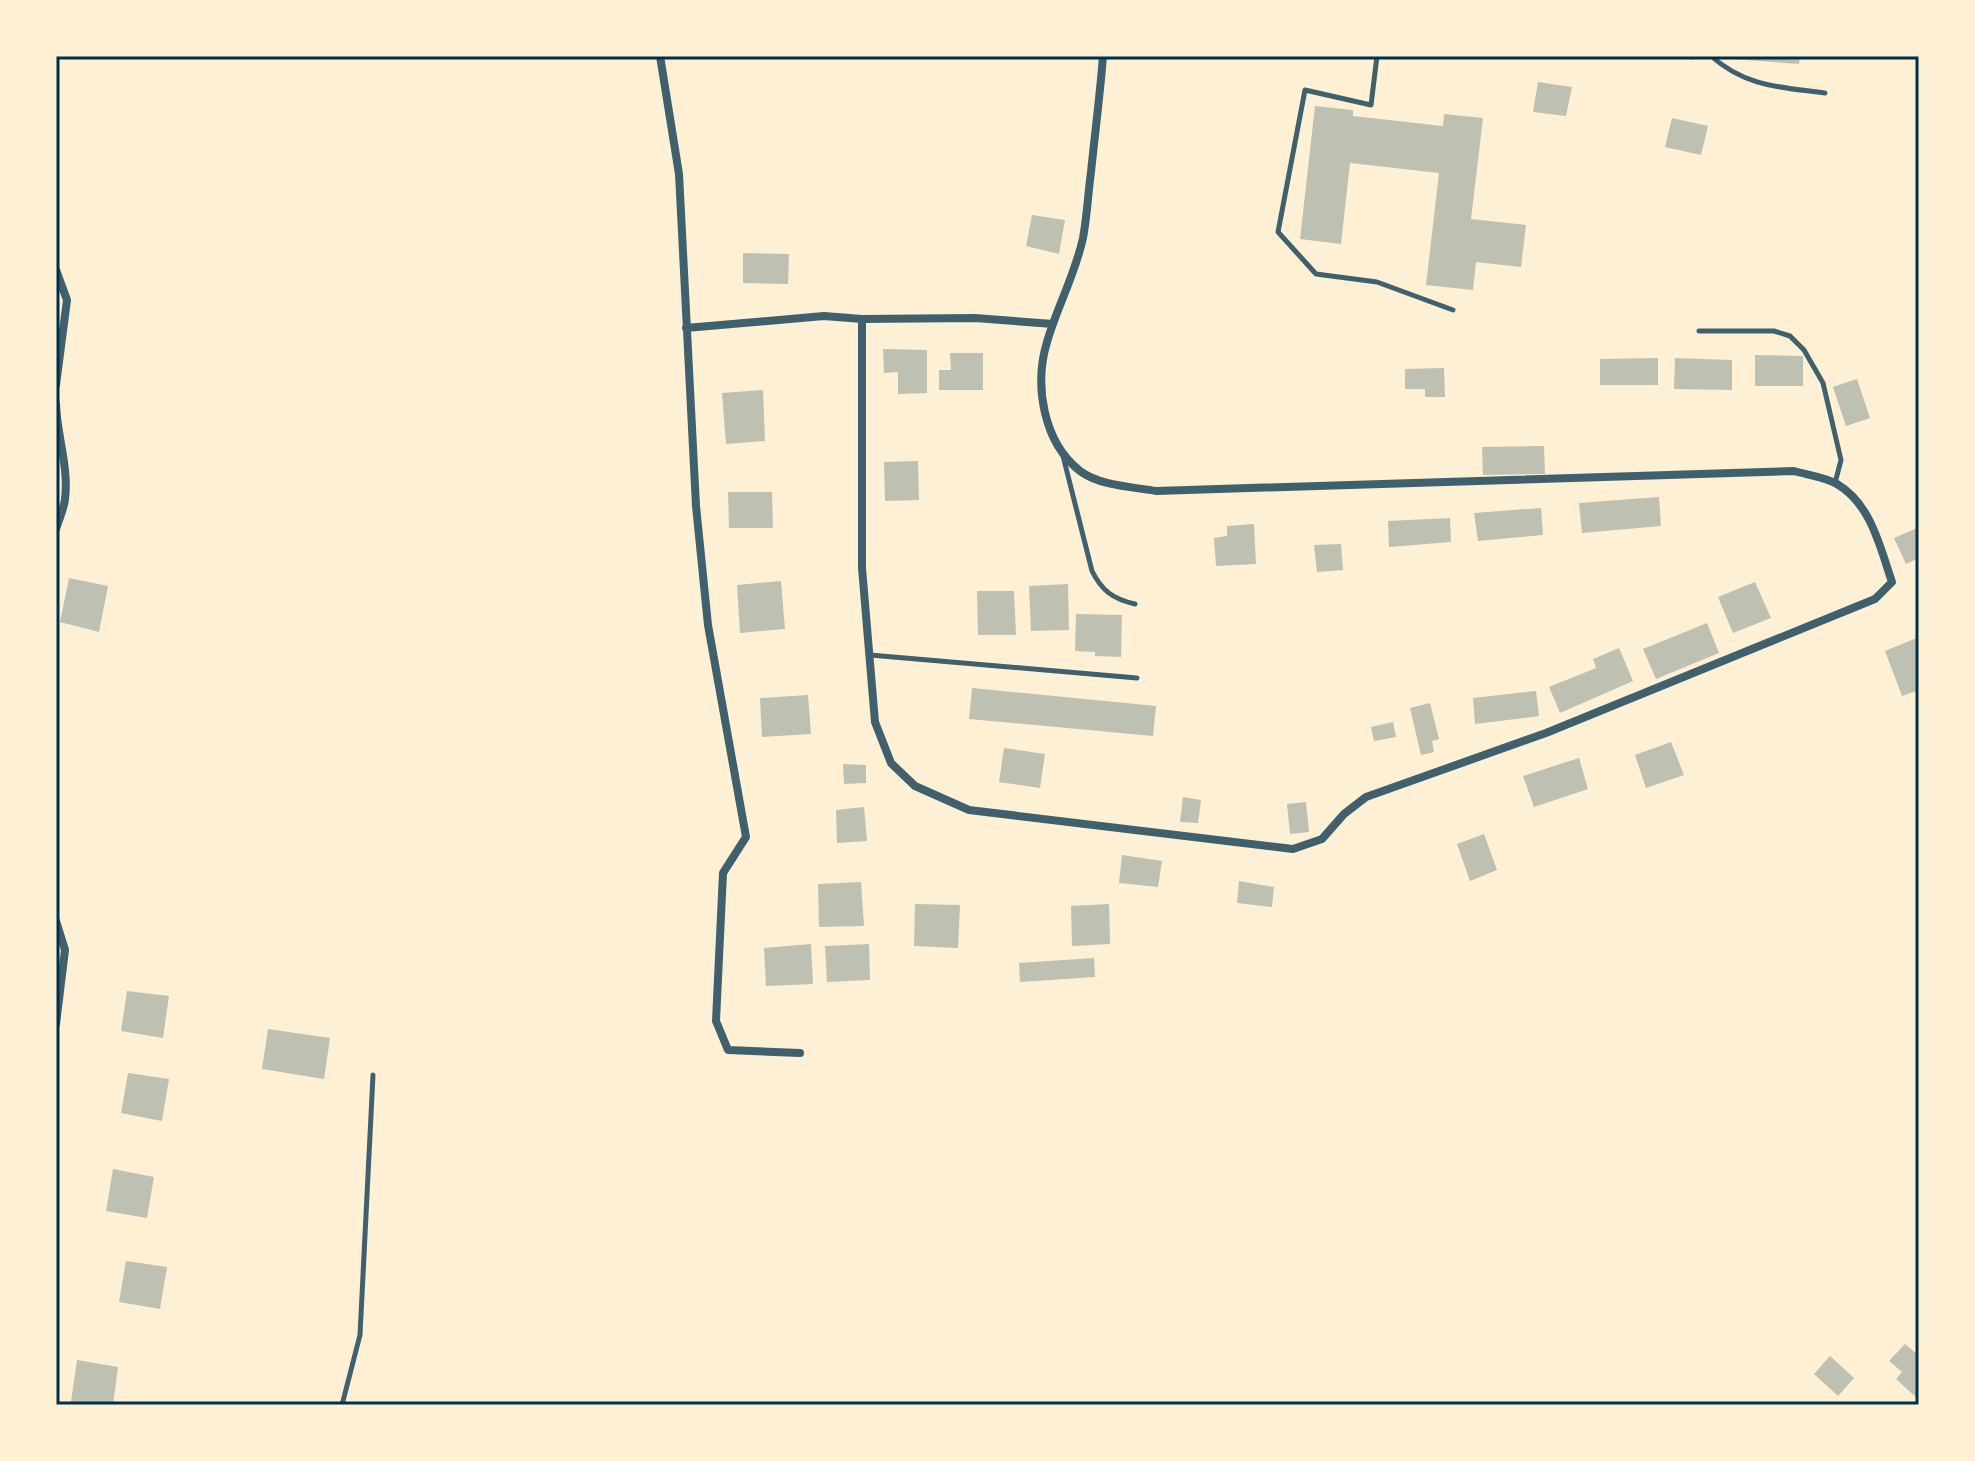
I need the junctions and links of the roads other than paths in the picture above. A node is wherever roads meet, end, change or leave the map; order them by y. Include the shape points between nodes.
1 (660, 56) edge
2 (1103, 56) edge
3 (1377, 56) edge
4 (1711, 56) edge
5 (1825, 93) dead end
6 (56, 270) edge
7 (1453, 310) dead end
8 (862, 319) junction
9 (1053, 324) junction
10 (686, 328) junction
11 (1699, 331) dead end
12 (56, 385) edge
13 (56, 404) edge
14 (1061, 451) junction
15 (1835, 483) junction
16 (56, 529) edge
17 (1135, 604) dead end
18 (869, 655) junction
19 (1137, 678) dead end
20 (56, 921) edge
21 (56, 1024) edge
22 (800, 1053) dead end
23 (373, 1075) dead end
24 (342, 1405) edge

1 - 10 street via 679,174
2 - 9 street via 1084,233
3 - 7 lane via 1371,105 1305,90 1278,232 1316,274 1377,282
4 - 5 lane via 1738,77
6 - 12 street via 67,300
8 - 9 street
8 - 10 street via 824,316
8 - 18 street via 862,568
9 - 14 street via 1040,371 1049,425
10 - 22 street via 708,625 746,837 723,873 716,1021 728,1050
11 - 15 lane via 1774,331 1790,336 1804,350 1823,383 1841,460
13 - 16 street via 66,475
14 - 15 street via 1081,472 1104,482 1156,491 1794,471
14 - 17 lane via 1092,571 1100,587
15 - 18 street via 1852,495 1872,523 1892,582 1875,599 1546,733 1366,797 1322,839 1293,849 969,810 915,786 891,763 875,722
18 - 19 lane
20 - 21 street via 65,950
23 - 24 lane via 360,1335

